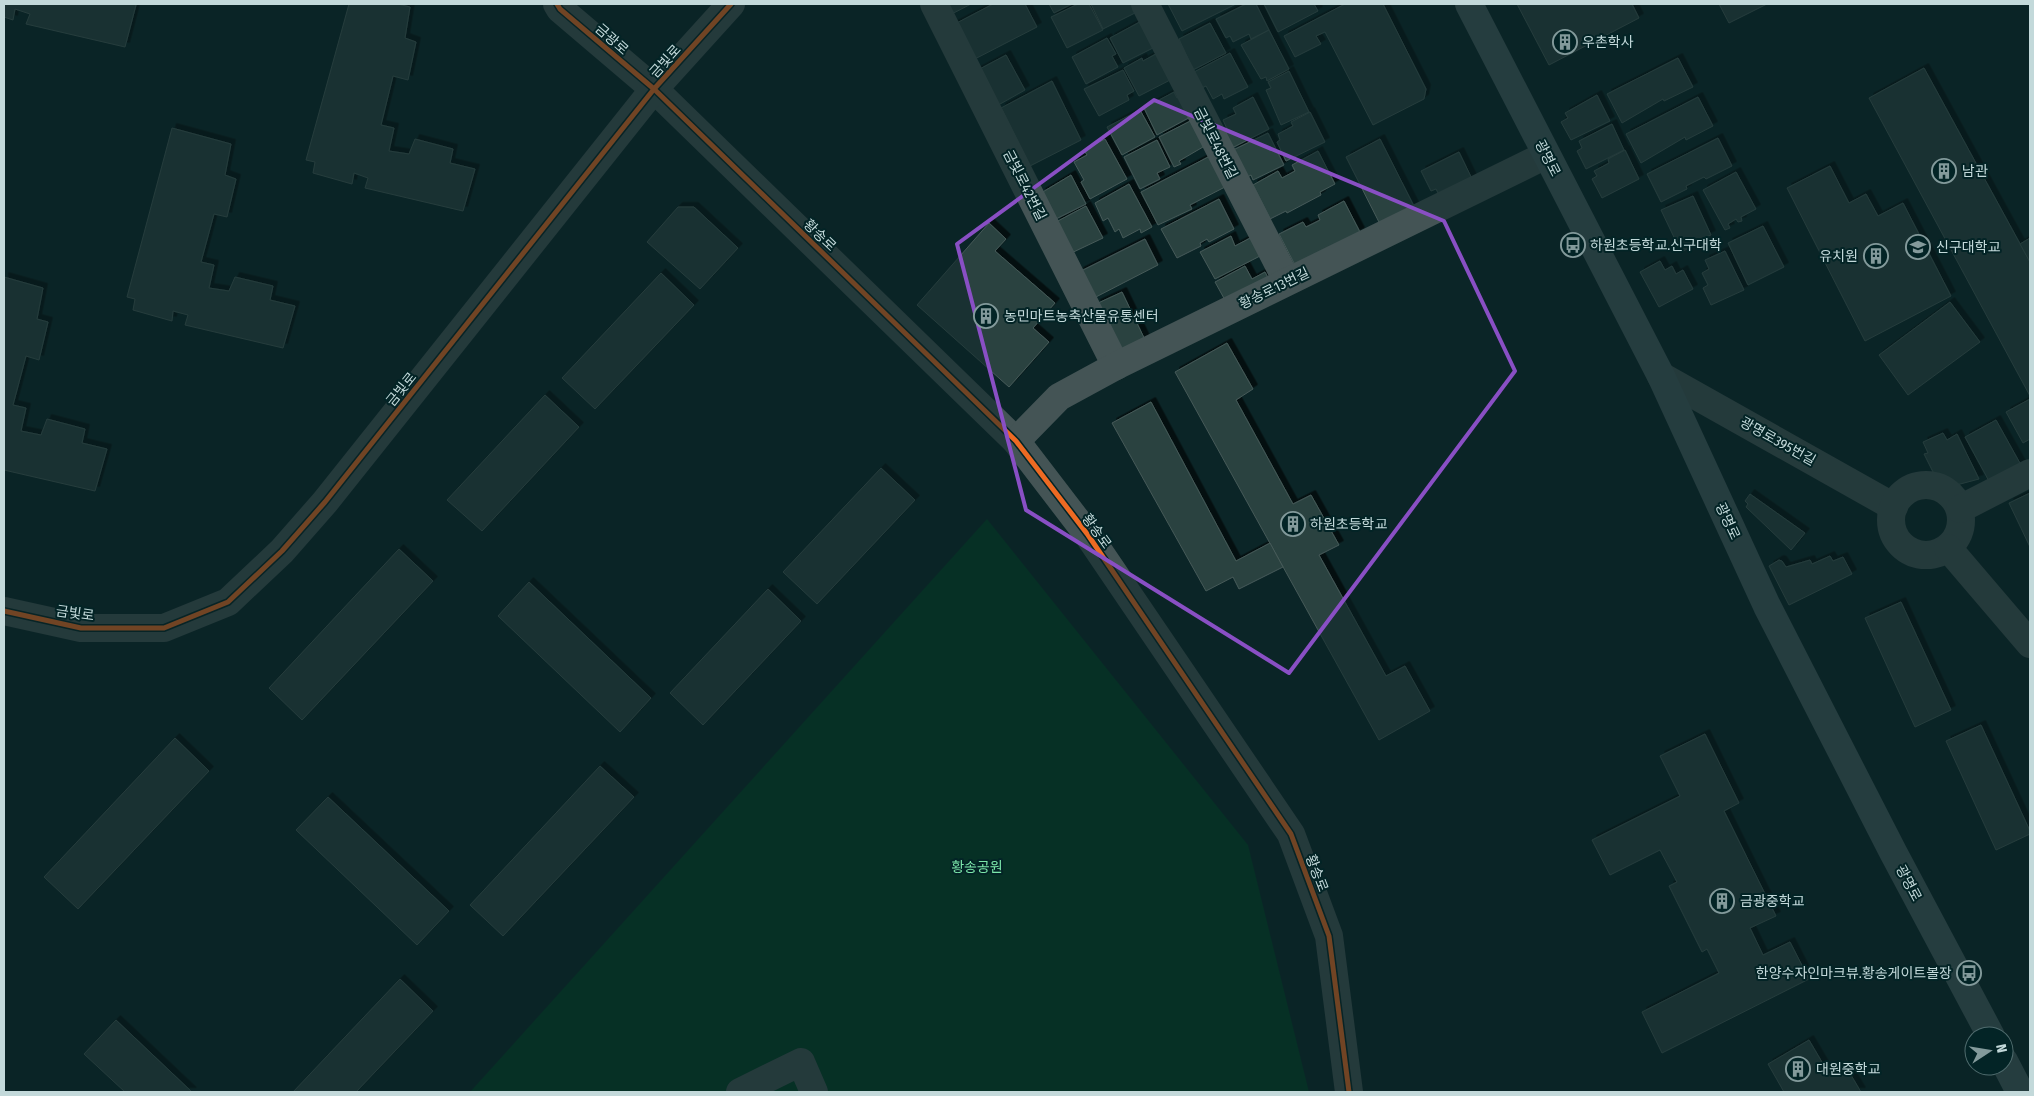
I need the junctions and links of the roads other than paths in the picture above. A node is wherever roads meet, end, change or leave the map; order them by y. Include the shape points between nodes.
1 (557, 4) edge
2 (731, 4) edge
3 (934, 4) edge
4 (1145, 4) edge
5 (1469, 4) edge
6 (654, 89) junction
7 (1546, 155) junction
8 (1287, 281) junction
9 (1116, 366) junction
10 (1662, 376) junction
11 (1016, 441) junction
12 (2030, 473) edge
13 (1894, 506) junction
14 (1960, 509) junction
15 (1948, 548) junction
16 (4, 611) edge
17 (2030, 644) edge
18 (1986, 1026) edge
19 (2012, 1076) edge
20 (740, 1092) edge
21 (814, 1092) edge
22 (1349, 1092) edge
23 (2020, 1092) edge

1 - 6 street, 금광로
2 - 6 street, 금빛로
3 - 9 street, 금빛로42번길
4 - 8 street, 금빛로48번길
5 - 7 main road, 광명로
6 - 11 street, 황송로
6 - 16 street, 금빛로 via 325,502 282,551 228,602 164,628 81,628
7 - 8 street, 황송로13번길
7 - 10 main road, 광명로
8 - 9 street, 황송로13번길
9 - 11 street, 황송로13번길 via 1058,397
10 - 13 street, 광명로395번길
10 - 18 main road, 광명로 via 1767,606
11 - 22 street, 황송로 via 1088,535 1290,834 1329,936
12 - 14 street
13 - 14 street via 1910,489 1934,485 1955,498
13 - 15 street via 1892,531 1908,550 1919,555 1931,555
14 - 15 street via 1962,522 1959,534
15 - 17 street
19 - 23 main road
20 - 21 street via 801,1062

